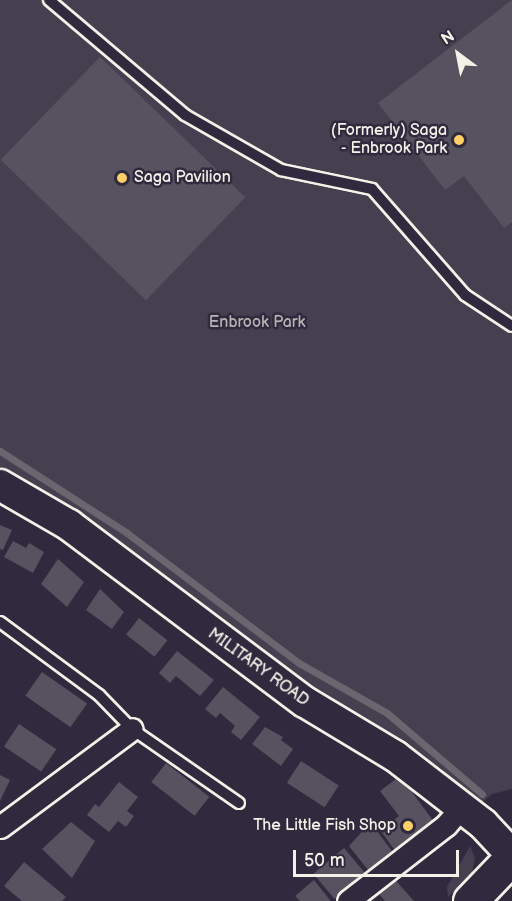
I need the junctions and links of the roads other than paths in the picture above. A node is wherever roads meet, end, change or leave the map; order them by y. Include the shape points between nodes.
1 (49, 0) edge
2 (512, 326) edge
3 (0, 485) edge
4 (0, 622) edge
5 (132, 729) junction
6 (239, 803) dead end
7 (461, 808) junction
8 (0, 827) edge
9 (512, 856) edge
10 (348, 901) edge
11 (470, 901) edge

1 - 2 lane via 185,115 281,170 372,189 465,295
3 - 7 main road, MILITARY ROAD via 69,525 305,702 395,756
4 - 5 lane via 99,695
5 - 6 lane
5 - 8 street
7 - 9 main road, MILITARY ROAD via 483,824
7 - 10 street via 446,825
9 - 11 highway

